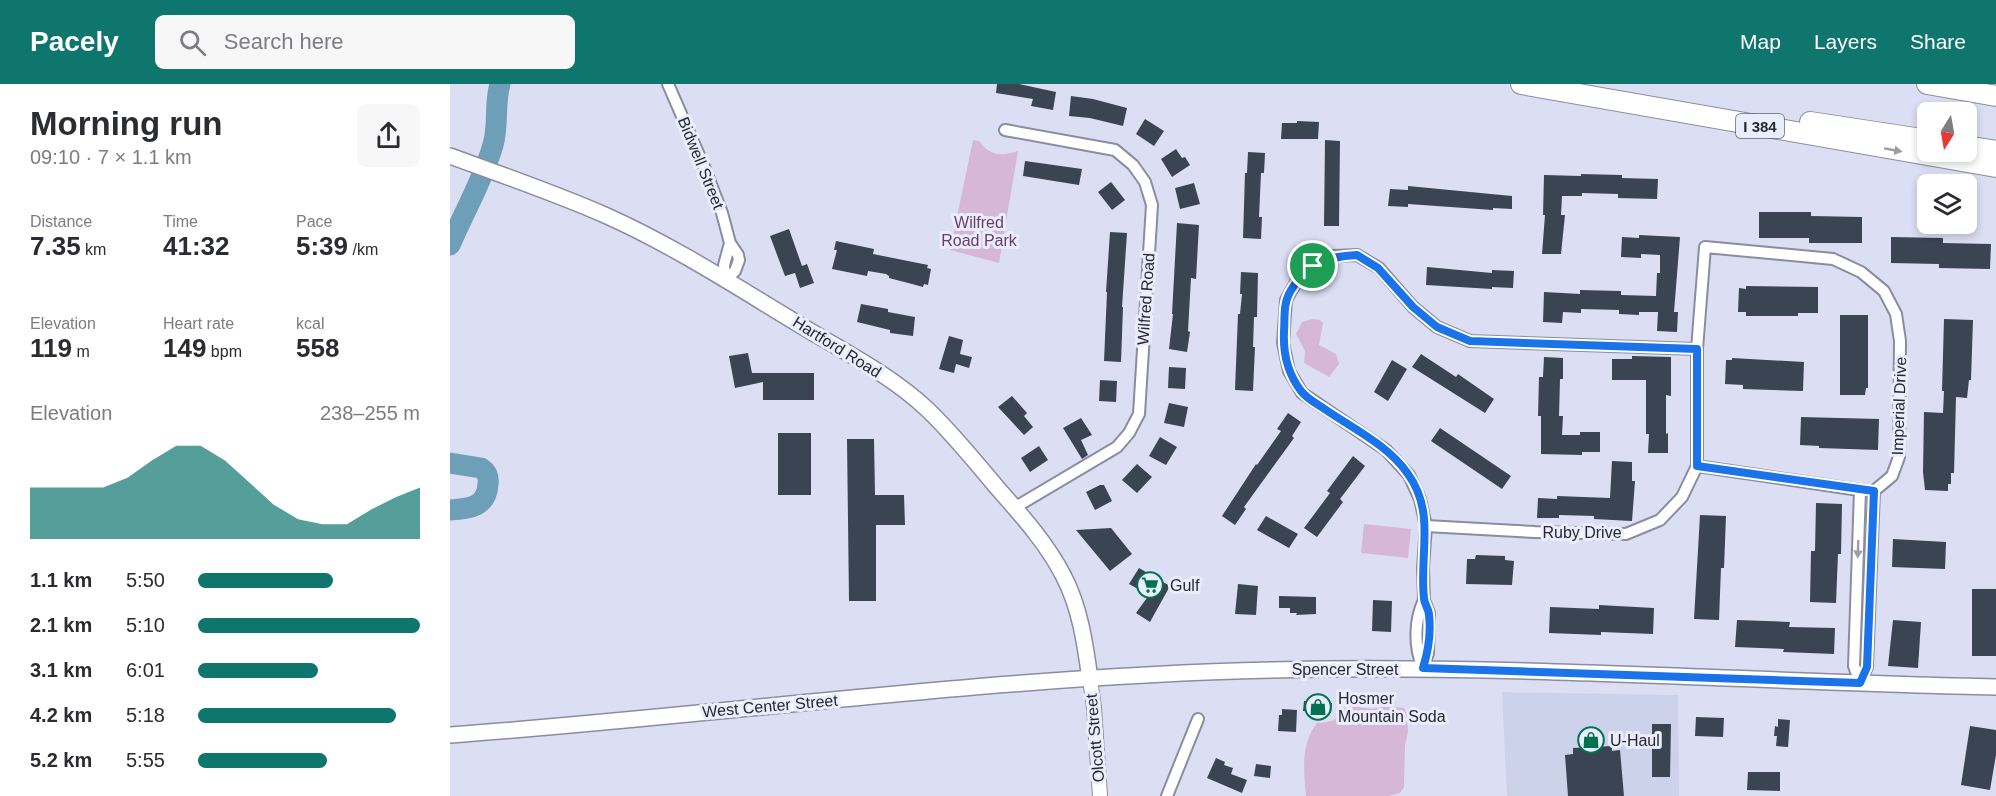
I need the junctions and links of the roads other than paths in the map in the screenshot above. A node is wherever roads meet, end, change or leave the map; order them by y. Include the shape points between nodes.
1 (668, 84) edge
2 (1523, 84) edge
3 (1927, 84) edge
4 (1996, 96) edge
5 (1005, 130) dead end
6 (1917, 138) edge
7 (1977, 148) edge
8 (1996, 151) edge
9 (450, 156) edge
10 (1996, 167) edge
11 (725, 279) junction
12 (1697, 349) junction
13 (1697, 466) junction
14 (1860, 490) junction
15 (1874, 491) junction
16 (1014, 508) junction
17 (1426, 526) junction
18 (1423, 668) junction
19 (1090, 679) junction
20 (1860, 683) junction
21 (1996, 687) edge
22 (1198, 719) dead end
23 (450, 735) edge
24 (1100, 796) edge
25 (1167, 796) edge

1 - 11 street, Bidwell Street via 705,169 730,243 736,249 739,260 735,271
2 - 6 highway via 1649,95
2 -> 10 highway, I 384
3 - 4 highway
5 - 16 street, Wilfred Road via 1114,150 1133,165 1145,182 1152,205 1139,414 1117,447
7 - 8 highway
9 - 11 main road, Hartford Road via 608,216
11 - 16 main road, Hartford Road via 876,371 927,409
12 - 13 street, Ruby Drive
12 - 15 street, Imperial Drive via 1705,247 1833,259 1864,274 1884,291 1896,314 1900,340 1899,457 1892,476
12 - 17 street via 1470,341 1437,327 1378,268 1357,255 1334,256 1313,266 1298,279 1286,300 1283,343 1289,371 1302,393 1386,450 1409,474
13 - 14 street
13 - 17 street, Ruby Drive via 1683,497 1660,520 1626,534
14 - 15 street
14 -> 20 street via 1854,666
15 - 20 street via 1867,667
16 - 19 main road, Hartford Road via 1043,544 1075,602
17 - 18 street via 1424,600 1429,613 1428,653
18 - 19 main road, Spencer Street
18 - 20 main road, Spencer Street
19 - 23 main road, West Center Street
19 - 24 street, Olcott Street
20 - 21 main road, Spencer Street
22 - 25 street

